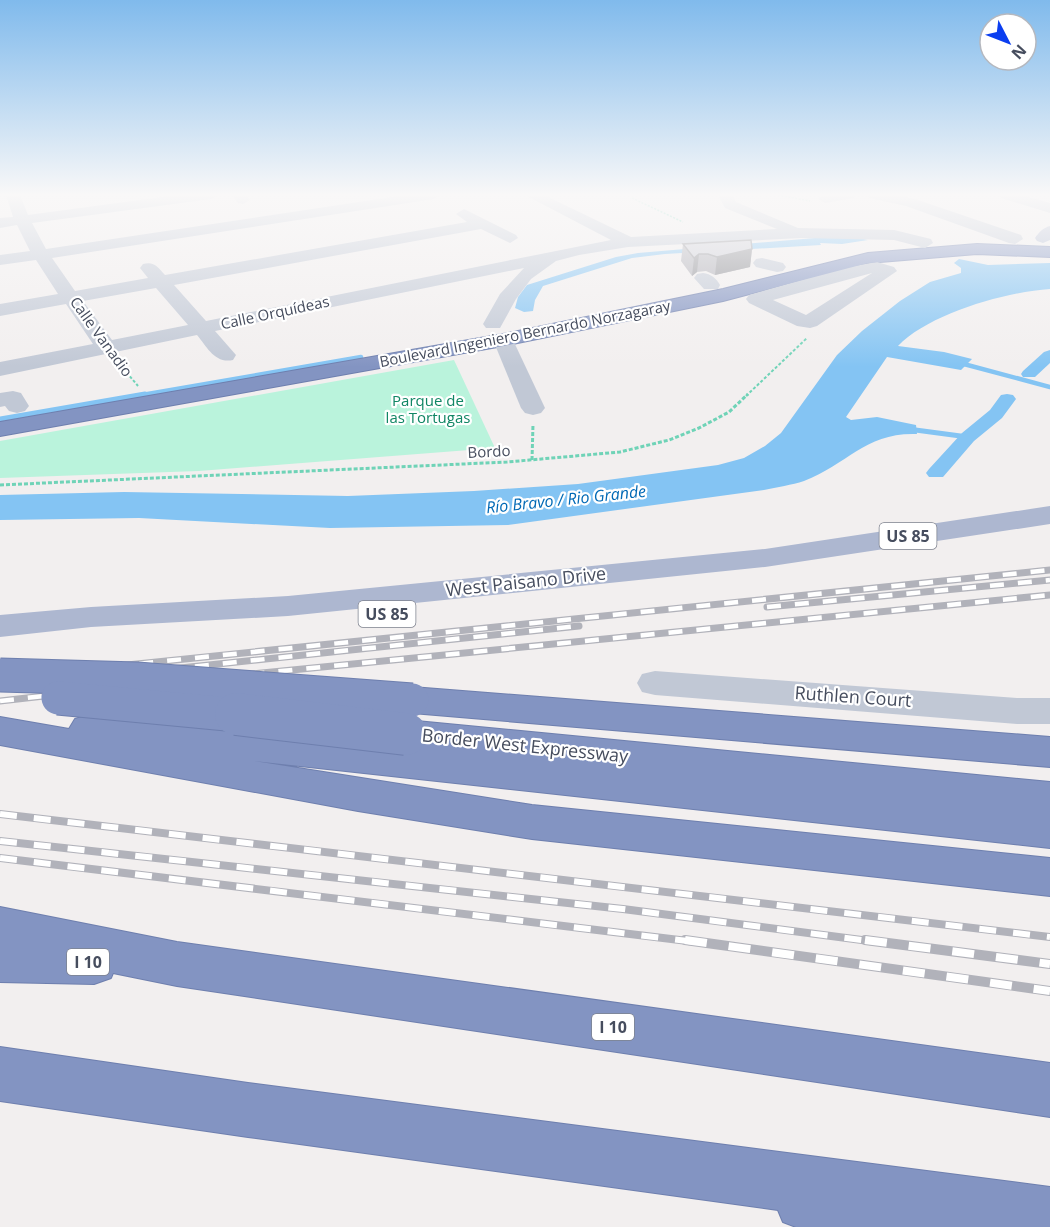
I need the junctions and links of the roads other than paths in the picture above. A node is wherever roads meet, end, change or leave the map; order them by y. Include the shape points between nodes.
1 (54, 252) edge
2 (134, 252) edge
3 (224, 252) edge
4 (323, 252) edge
5 (575, 252) edge
6 (844, 252) edge
7 (932, 252) edge
8 (319, 253) junction
9 (41, 254) junction
10 (550, 257) junction
11 (0, 260) edge
12 (447, 262) dead end
13 (239, 267) junction
14 (337, 267) dead end
15 (765, 272) junction
16 (467, 275) junction
17 (354, 280) dead end
18 (160, 281) junction
19 (256, 281) dead end
20 (712, 286) junction
21 (372, 294) junction
22 (272, 296) dead end
23 (72, 297) junction
24 (390, 309) dead end
25 (0, 310) edge
26 (295, 315) junction
27 (808, 328) junction
28 (200, 329) junction
29 (498, 332) junction
30 (106, 347) junction
31 (225, 355) dead end
32 (0, 369) edge
33 (61, 399) dead end
34 (533, 408) road end
35 (0, 429) edge
36 (1050, 515) edge
37 (1050, 537) edge
38 (770, 565) junction
39 (0, 626) edge
40 (0, 644) edge
41 (0, 675) edge
42 (655, 683) dead end
43 (0, 689) edge
44 (1050, 711) edge
45 (0, 723) edge
46 (0, 731) edge
47 (400, 747) junction
48 (1050, 752) edge
49 (1050, 798) edge
50 (1050, 831) edge
51 (1050, 878) edge
52 (0, 928) edge
53 (0, 960) edge
54 (177, 964) junction
55 (0, 1074) edge
56 (1050, 1090) edge
57 (666, 1164) junction
58 (1050, 1217) edge
59 (900, 1227) edge

1 - 9 street
2 - 18 street
3 - 13 street
4 - 8 street
5 - 10 street, Calle Orquídeas
6 - 15 highway, Boulevard Ingeniero Bernardo Norzagaray
7 - 15 highway, Boulevard Ingeniero Bernardo Norzagaray
8 - 13 street
8 - 14 street
9 - 11 street
9 - 23 street, Calle Vanadio
10 - 16 street, Calle Orquídeas
10 - 29 street, Calle Orquídeas via 525,274 507,298
12 - 16 street
13 - 18 street
13 - 19 street
15 - 20 highway, Boulevard Ingeniero Bernardo Norzagaray
16 - 21 street, Calle Orquídeas
17 - 21 street
18 - 23 street
18 - 28 street
20 - 27 street via 798,331
20 - 29 highway, Boulevard Ingeniero Bernardo Norzagaray
21 - 24 street
21 - 26 street, Calle Orquídeas
22 - 26 street
23 - 25 street
23 - 30 street, Calle Vanadio
26 - 28 street, Calle Orquídeas
27 - 27 street via 810,322 888,270 877,267 849,272 756,299
28 - 30 street, Calle Orquídeas
28 - 31 street
29 - 33 highway, Boulevard Ingeniero Bernardo Norzagaray
29 - 34 street
29 - 35 highway, Boulevard Ingeniero Bernardo Norzagaray
30 - 32 street, Calle Orquídeas
36 - 38 main road, West Paisano Drive / US 85
37 - 38 main road, West Paisano Drive / US 85
38 - 39 main road, West Paisano Drive / US 85
38 - 40 main road, West Paisano Drive / US 85 via 271,625 82,635
41 - 48 highway, bridge via 137,679
42 - 44 street, Ruthlen Court
43 - 47 highway, Border West Expressway, bridge via 47,697 175,707
45 - 47 highway, Border West Expressway
46 - 51 highway via 532,822
47 - 49 highway, Border West Expressway
47 - 50 highway, Border West Expressway
52 - 54 highway
53 - 54 highway, I 10
54 - 56 highway, I 10
55 - 57 highway
57 - 58 highway
57 - 59 highway

